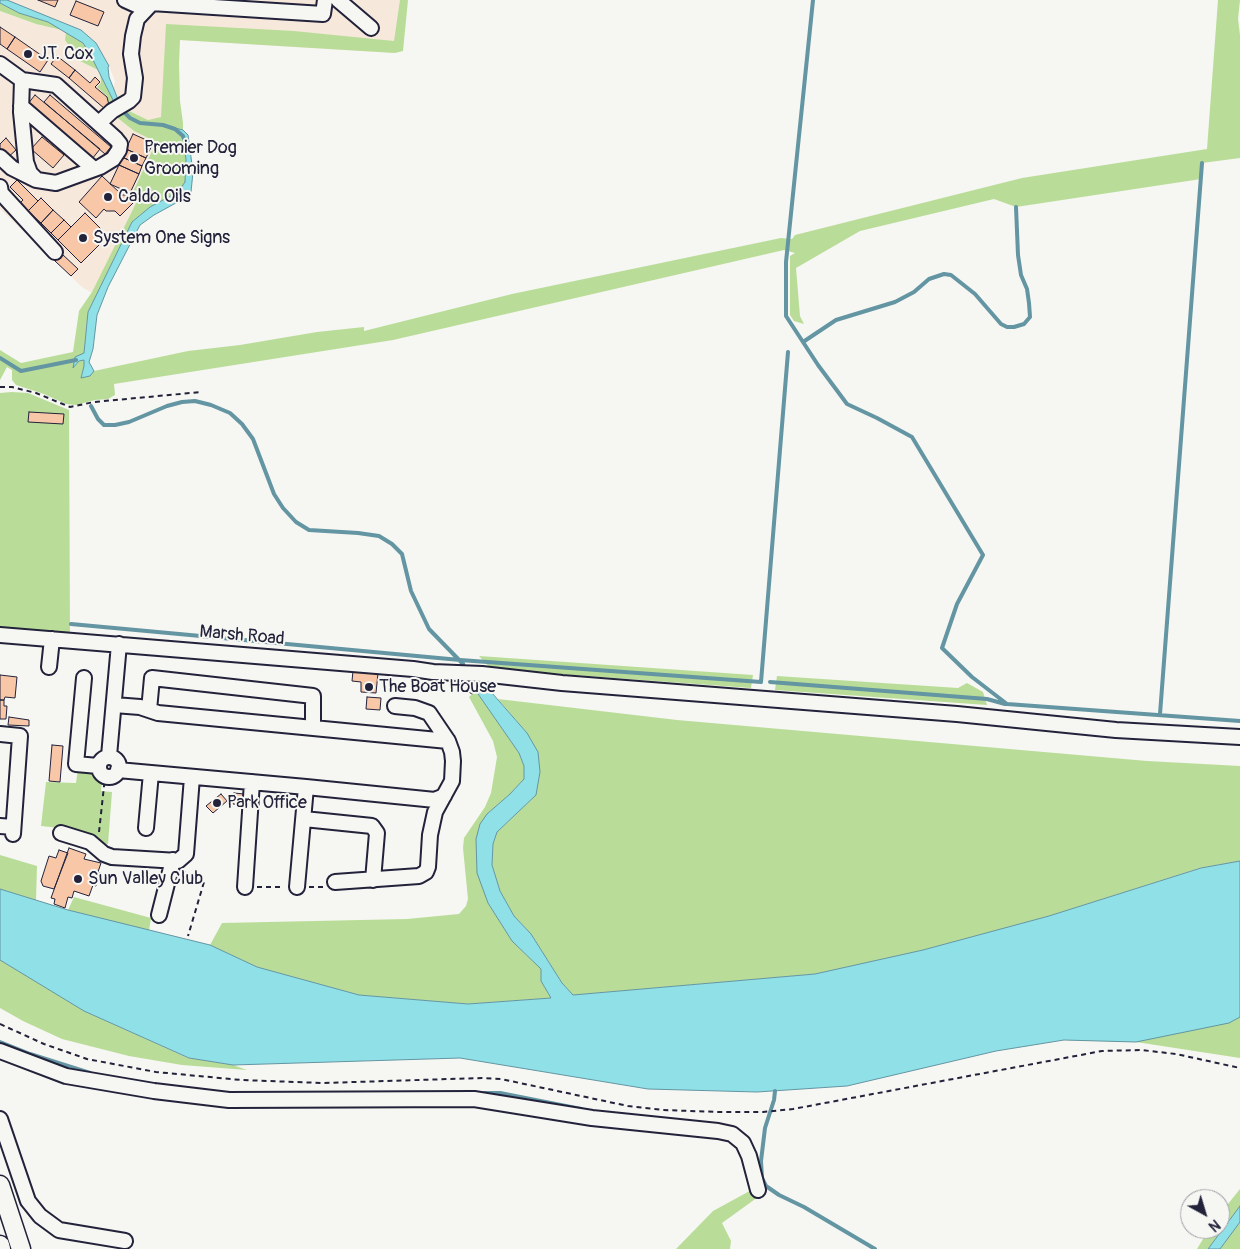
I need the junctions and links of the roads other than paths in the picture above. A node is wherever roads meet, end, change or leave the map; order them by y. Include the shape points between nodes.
1 (125, 0) edge
2 (325, 0) edge
3 (338, 0) edge
4 (153, 2) edge
5 (371, 28) dead end
6 (0, 64) edge
7 (22, 80) junction
8 (21, 106) junction
9 (98, 123) junction
10 (0, 157) edge
11 (14, 169) junction
12 (94, 169) junction
13 (37, 180) junction
14 (0, 187) edge
15 (55, 252) dead end
16 (0, 635) edge
17 (52, 639) junction
18 (119, 644) junction
19 (49, 667) dead end
20 (84, 678) dead end
21 (114, 705) junction
22 (395, 706) dead end
23 (148, 710) junction
24 (313, 728) junction
25 (0, 734) edge
26 (1240, 737) edge
27 (448, 741) junction
28 (109, 756) junction
29 (118, 770) junction
30 (101, 771) junction
31 (150, 773) junction
32 (192, 777) junction
33 (252, 782) junction
34 (306, 787) junction
35 (444, 796) junction
36 (304, 819) junction
37 (146, 828) dead end
38 (9, 829) edge
39 (61, 833) dead end
40 (173, 860) junction
41 (373, 880) junction
42 (335, 882) dead end
43 (245, 887) dead end
44 (298, 887) dead end
45 (159, 915) dead end
46 (0, 1051) edge
47 (0, 1118) edge
48 (0, 1185) edge
49 (758, 1190) dead end
50 (125, 1241) dead end
51 (0, 1245) edge
52 (1, 1249) edge
53 (21, 1249) edge

1 - 4 street via 136,5
2 - 4 street via 323,14
3 - 5 street
4 - 9 street via 138,19 133,36 134,91 129,102
6 - 7 street
7 - 8 street
7 - 9 street via 56,85
8 - 12 street
8 - 13 street via 26,162
9 - 12 street via 120,144 113,160
10 - 11 street
11 - 13 street
11 - 14 street
12 - 13 street via 56,183
14 - 15 street via 1,194
16 - 17 street, Marsh Road
17 - 18 street, Marsh Road
17 - 19 street
18 - 21 street
18 - 26 street, Marsh Road via 1116,730
20 - 30 street via 76,764
21 - 23 street
21 - 28 street
22 - 27 street via 429,713
23 - 24 street
23 - 24 street via 152,678 313,696
24 - 27 street
25 - 38 street via 20,736
27 - 35 street via 454,769
28 - 29 street via 117,761
28 - 30 street via 102,758
29 - 30 street via 111,777
29 - 31 street
31 - 32 street
31 - 37 street
32 - 33 street
32 - 40 street via 186,854 178,861
33 - 34 street
33 - 43 street
34 - 35 street via 435,800
34 - 36 street
35 - 41 street via 435,812 426,872 419,876
36 - 41 street via 372,826 377,833
36 - 44 street
39 - 40 street via 90,842 112,857
40 - 45 street
41 - 42 street
46 - 49 street via 66,1076 229,1100 474,1099 592,1118 718,1131 732,1134 743,1142
47 - 50 street via 28,1200 40,1216 59,1230
48 - 53 main road
51 - 52 main road

